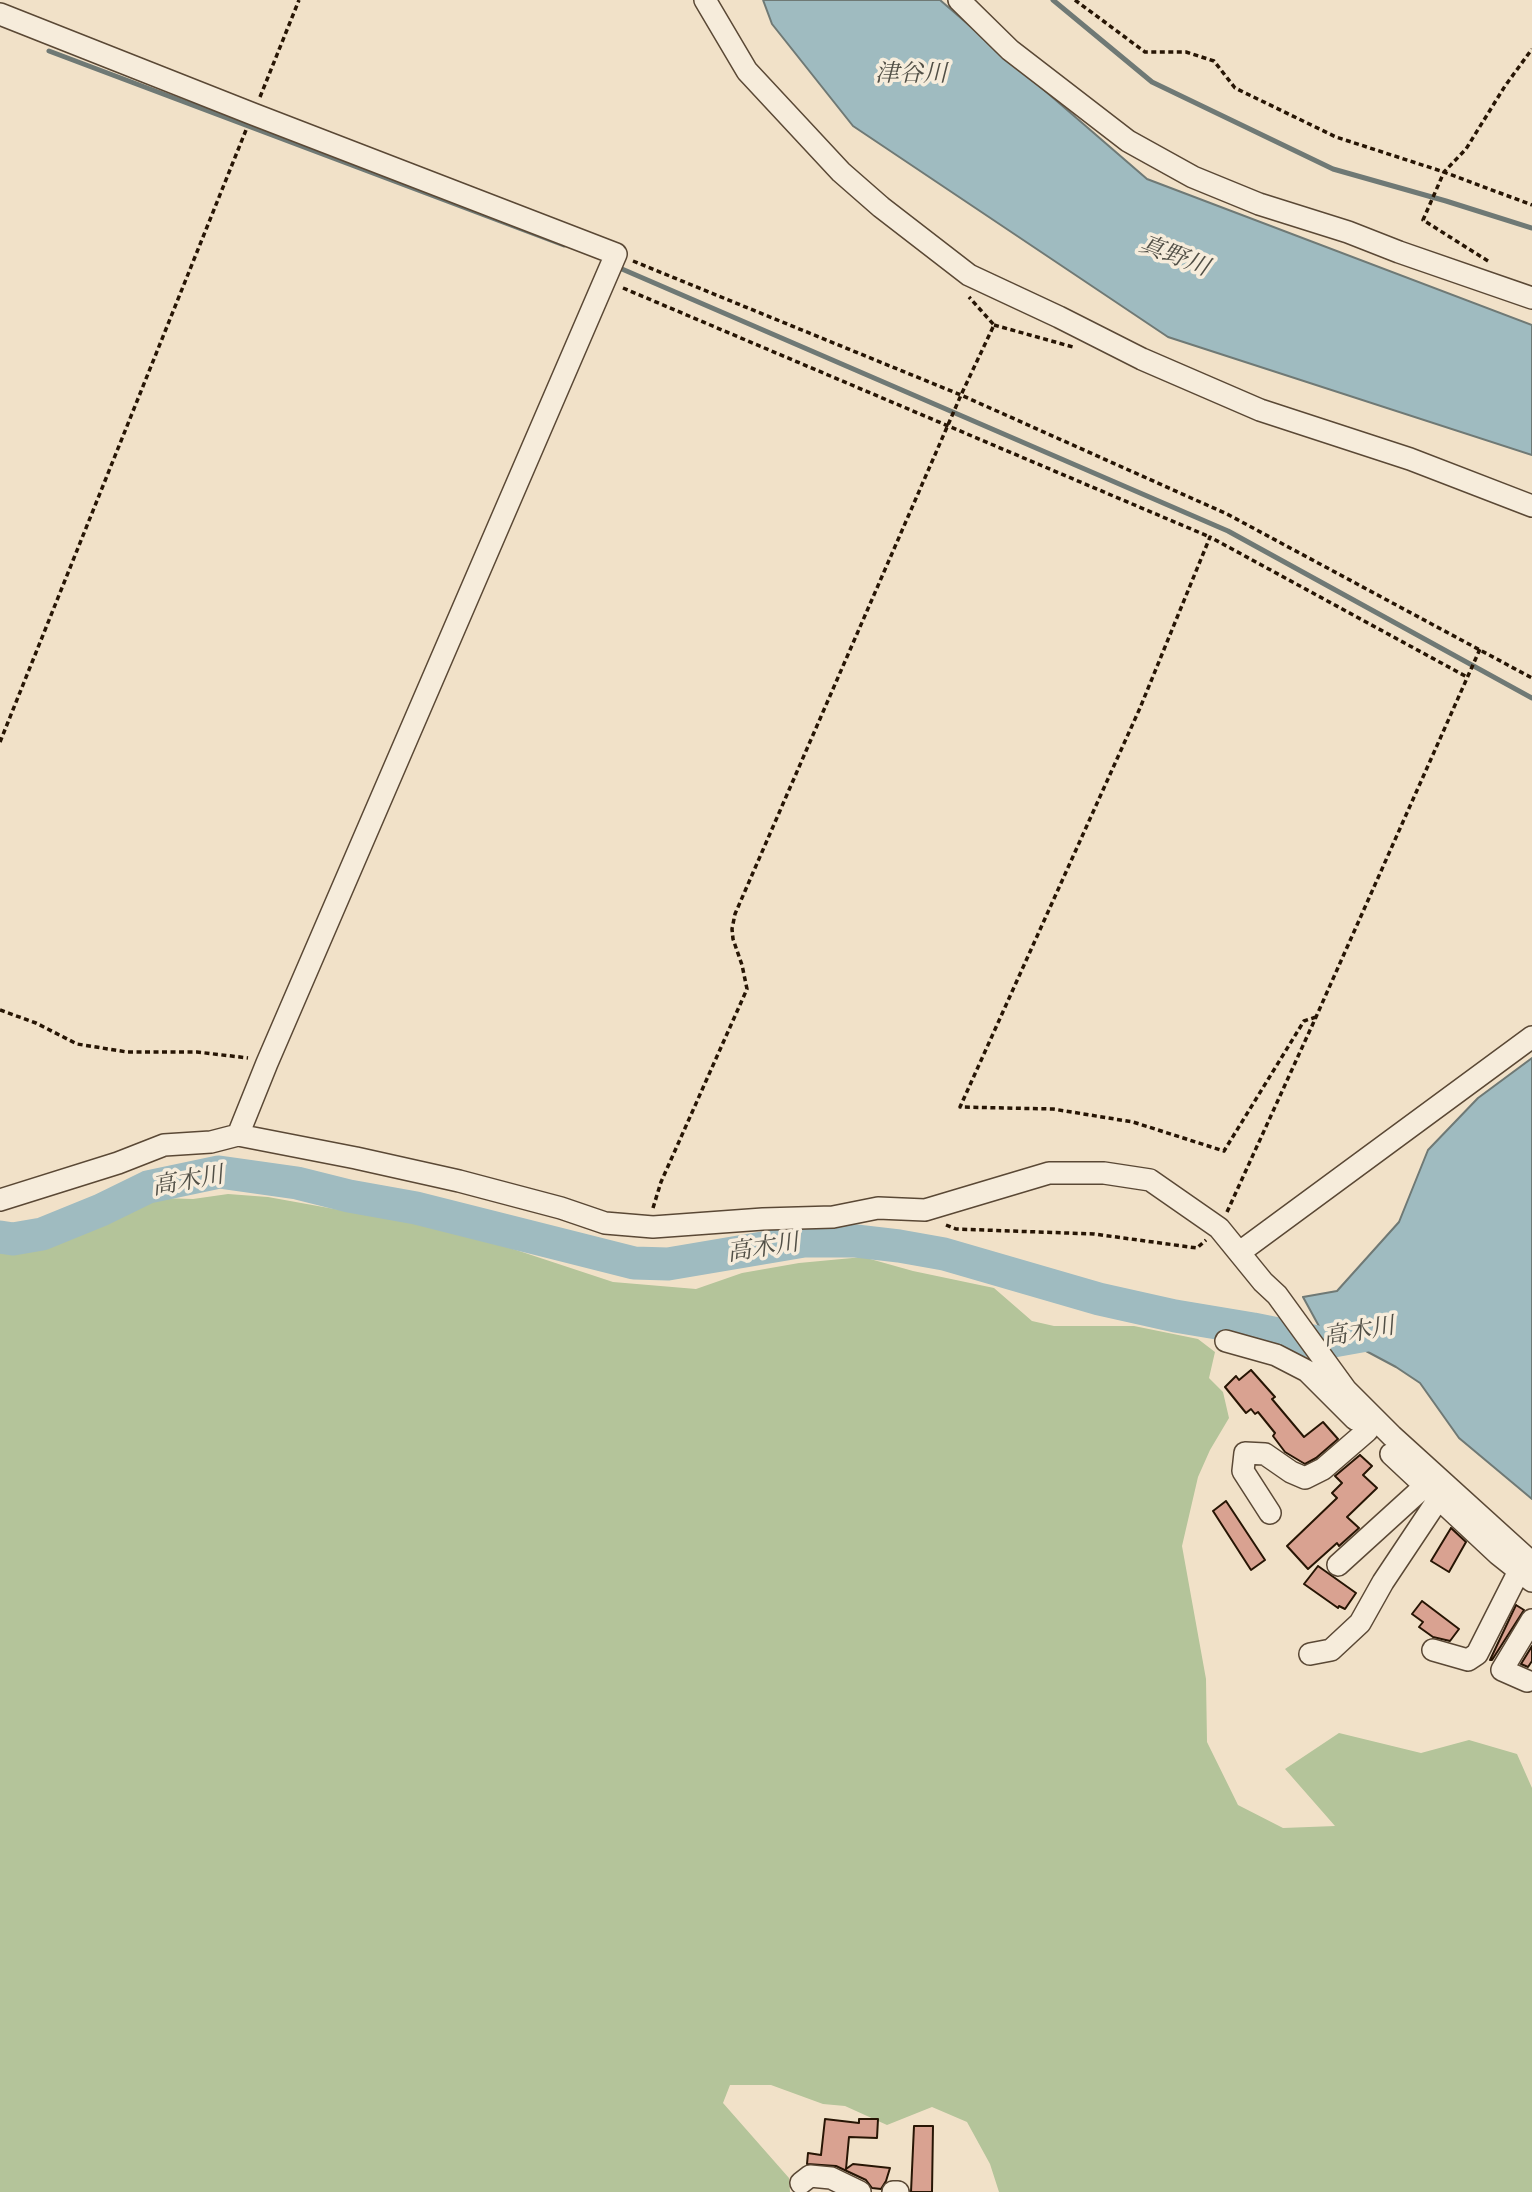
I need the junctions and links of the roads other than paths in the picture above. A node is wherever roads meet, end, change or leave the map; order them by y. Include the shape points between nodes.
1 (705, 0) edge
2 (959, 0) edge
3 (0, 14) edge
4 (1532, 298) edge
5 (1532, 506) edge
6 (1532, 1037) edge
7 (238, 1135) junction
8 (0, 1200) edge
9 (1240, 1252) junction
10 (1226, 1341) dead end
11 (1367, 1431) junction
12 (1432, 1492) junction
13 (1269, 1513) dead end
14 (1338, 1565) dead end
15 (1528, 1571) edge
16 (1532, 1620) edge
17 (1433, 1650) dead end
18 (1310, 1654) dead end
19 (1477, 1654) junction
20 (1502, 1670) junction
21 (1527, 1681) dead end
22 (801, 2183) dead end
23 (860, 2192) edge

1 - 5 street via 747,71 841,172 969,275 1260,410 1410,459
2 - 4 street via 1010,50 1128,141 1193,177
3 - 7 street via 253,114 611,266
6 - 9 street
7 - 8 street via 164,1145
7 - 9 street via 459,1181 604,1223 653,1227 833,1217 878,1208 925,1210 1049,1173 1104,1173 1150,1180 1219,1228
9 - 15 street via 1340,1383
10 - 11 street via 1276,1355 1307,1371
11 - 12 street
11 - 13 street via 1323,1469 1305,1478 1265,1454 1245,1453 1243,1471
12 - 14 street
12 - 15 street via 1498,1554
12 - 18 street via 1360,1623 1331,1650
15 - 19 street
16 - 20 street
17 - 19 street via 1468,1660
19 - 20 street via 1486,1668
20 - 21 street
22 - 23 street via 810,2176 831,2178

